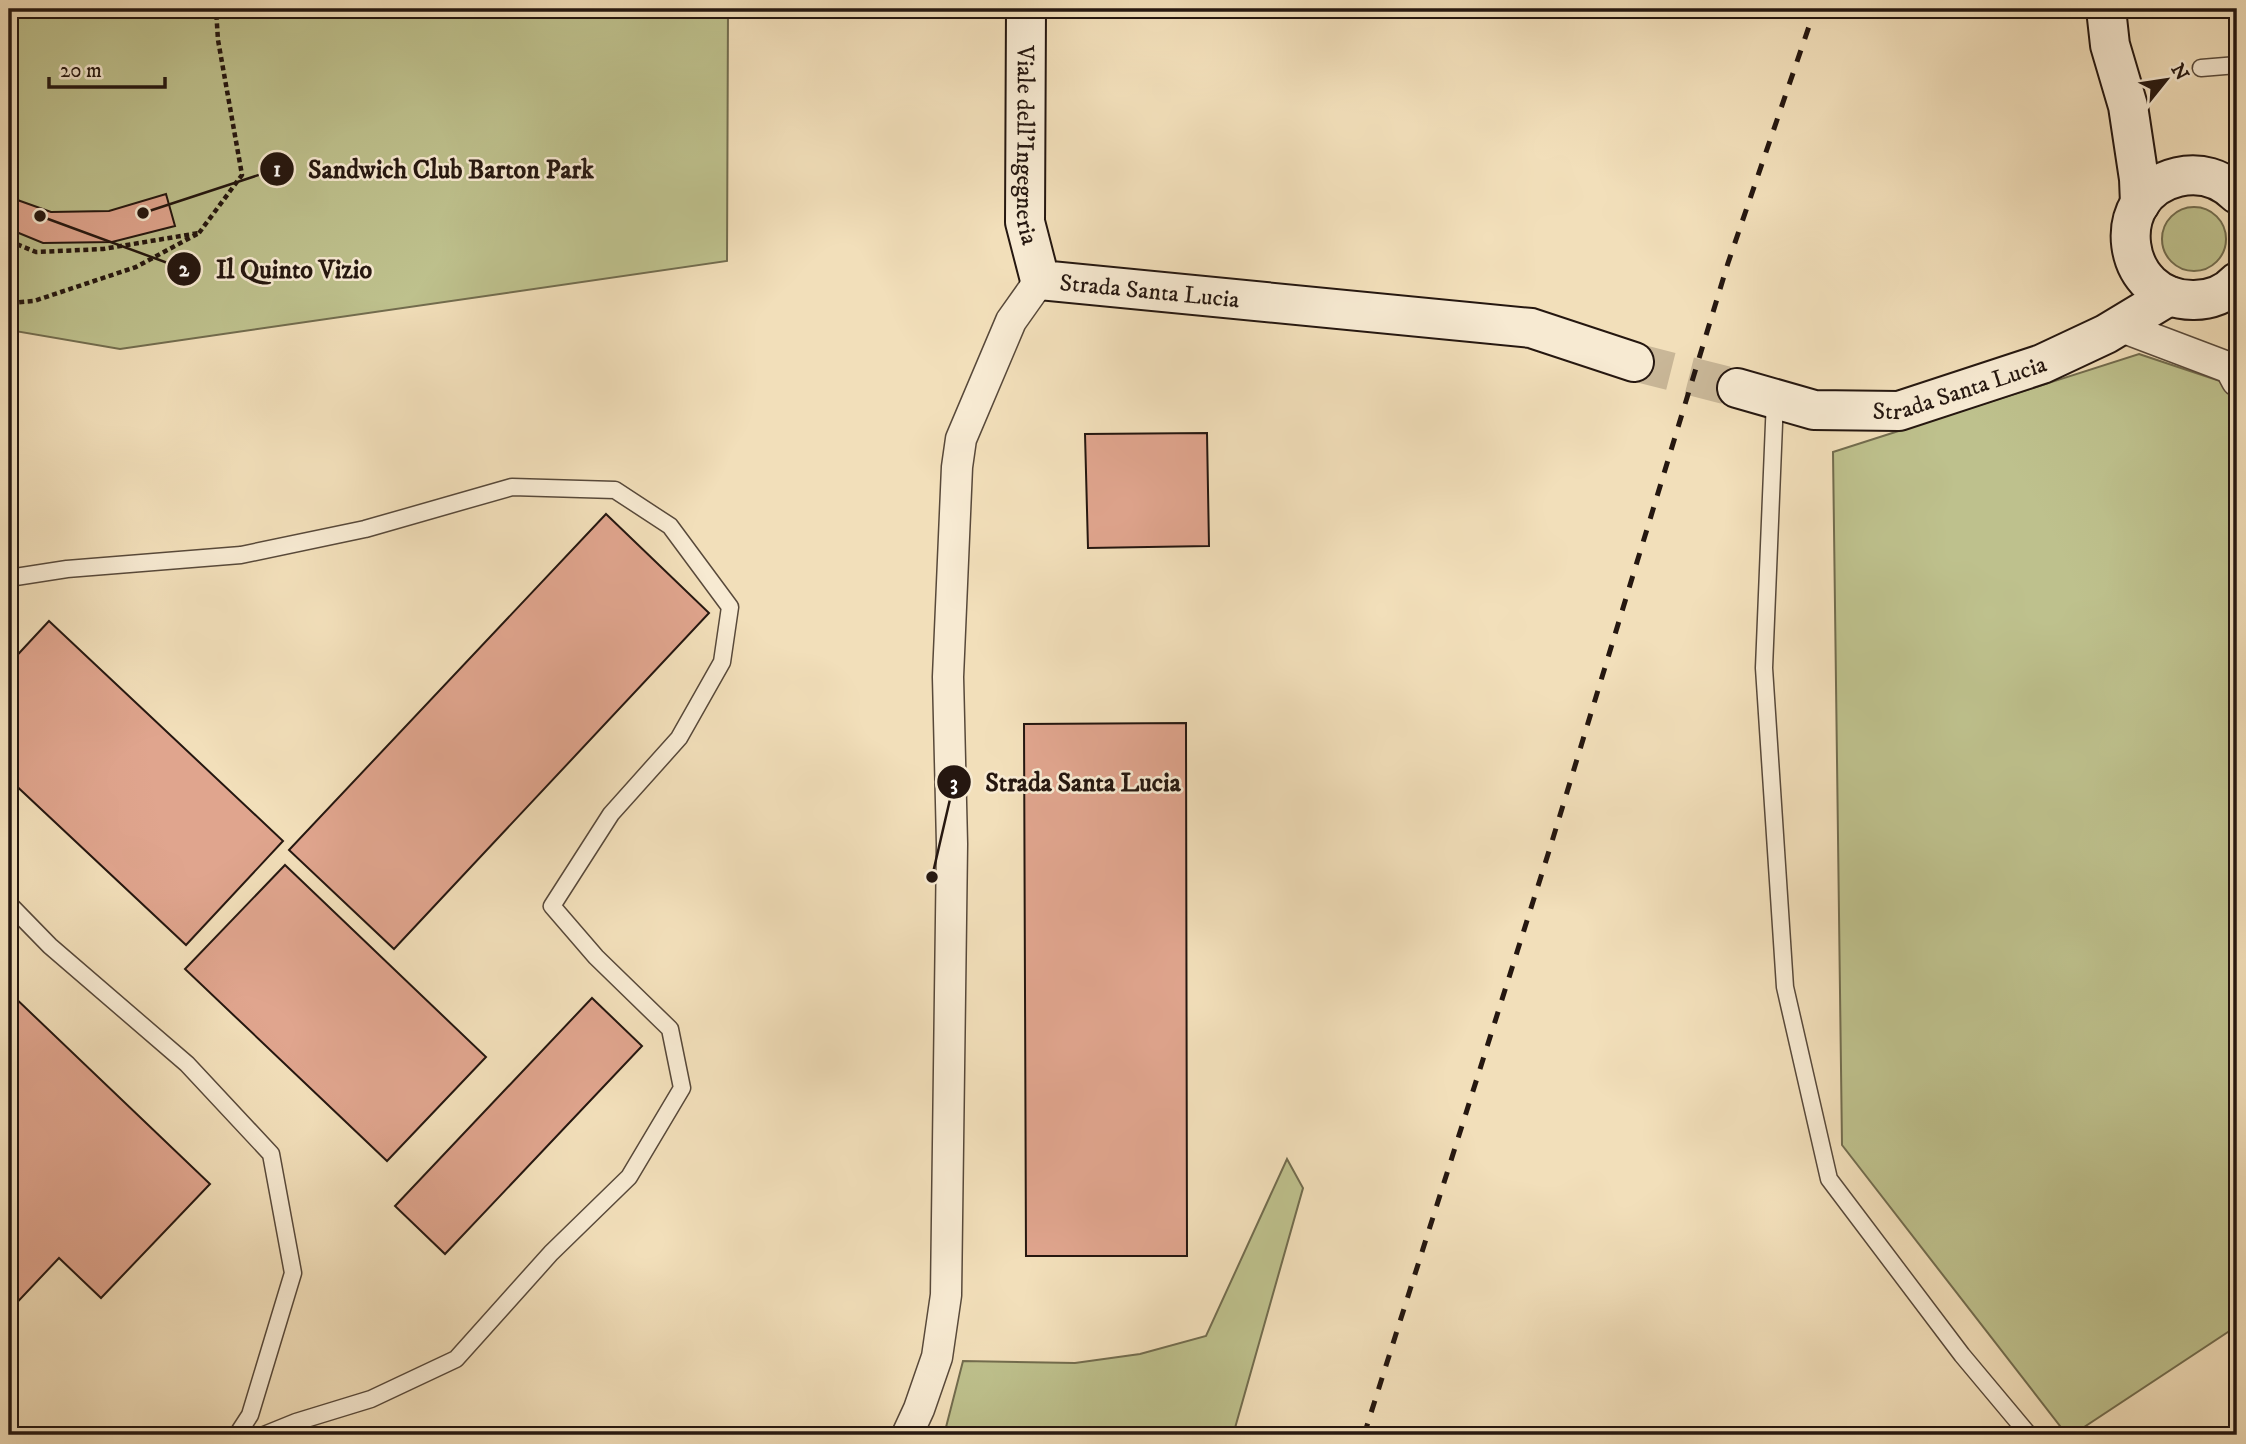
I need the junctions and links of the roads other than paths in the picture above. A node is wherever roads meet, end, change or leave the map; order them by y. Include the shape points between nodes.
1 (1026, 9) edge
2 (2106, 9) edge
3 (2237, 65) edge
4 (2201, 68) dead end
5 (2128, 106) junction
6 (2188, 175) junction
7 (2237, 194) edge
8 (2140, 204) junction
9 (1041, 280) junction
10 (2237, 282) edge
11 (2169, 296) junction
12 (2119, 326) junction
13 (1634, 362) tunnel mouth
14 (2237, 381) edge
15 (1737, 388) tunnel mouth
16 (1774, 399) junction
17 (9, 578) edge
18 (9, 904) edge
19 (237, 1435) edge
20 (264, 1435) edge
21 (907, 1435) edge
22 (2029, 1435) edge

1 - 9 street, Viale dell'Ingegneria via 1025,222
2 - 5 street via 2110,46
3 - 4 lane
5 - 6 street via 2156,150
5 - 8 street
6 - 7 street via 2221,181
6 - 8 street via 2169,179
8 - 11 street via 2132,221 2133,257 2141,274
9 - 13 street, Strada Santa Lucia via 1531,328
9 - 21 street, Strada Santa Lucia via 1012,321 961,439 957,467 948,677 952,844 946,1295 937,1357
10 - 11 street via 2220,295 2203,300
11 - 12 street, Strada Santa Lucia
12 - 14 street via 2230,368
12 - 16 street, Strada Santa Lucia via 2042,364 1899,411 1814,410
15 - 16 street, Strada Santa Lucia
16 - 22 lane via 1764,668 1784,974 1829,1179 1962,1355
17 - 20 lane via 241,555 365,529 512,486 615,491 670,526 730,607 722,662 679,738 611,814 552,906 596,957 670,1029 682,1088 629,1177 551,1253 456,1359 371,1399
18 - 19 lane via 50,946 187,1064 271,1154 293,1273 250,1415

